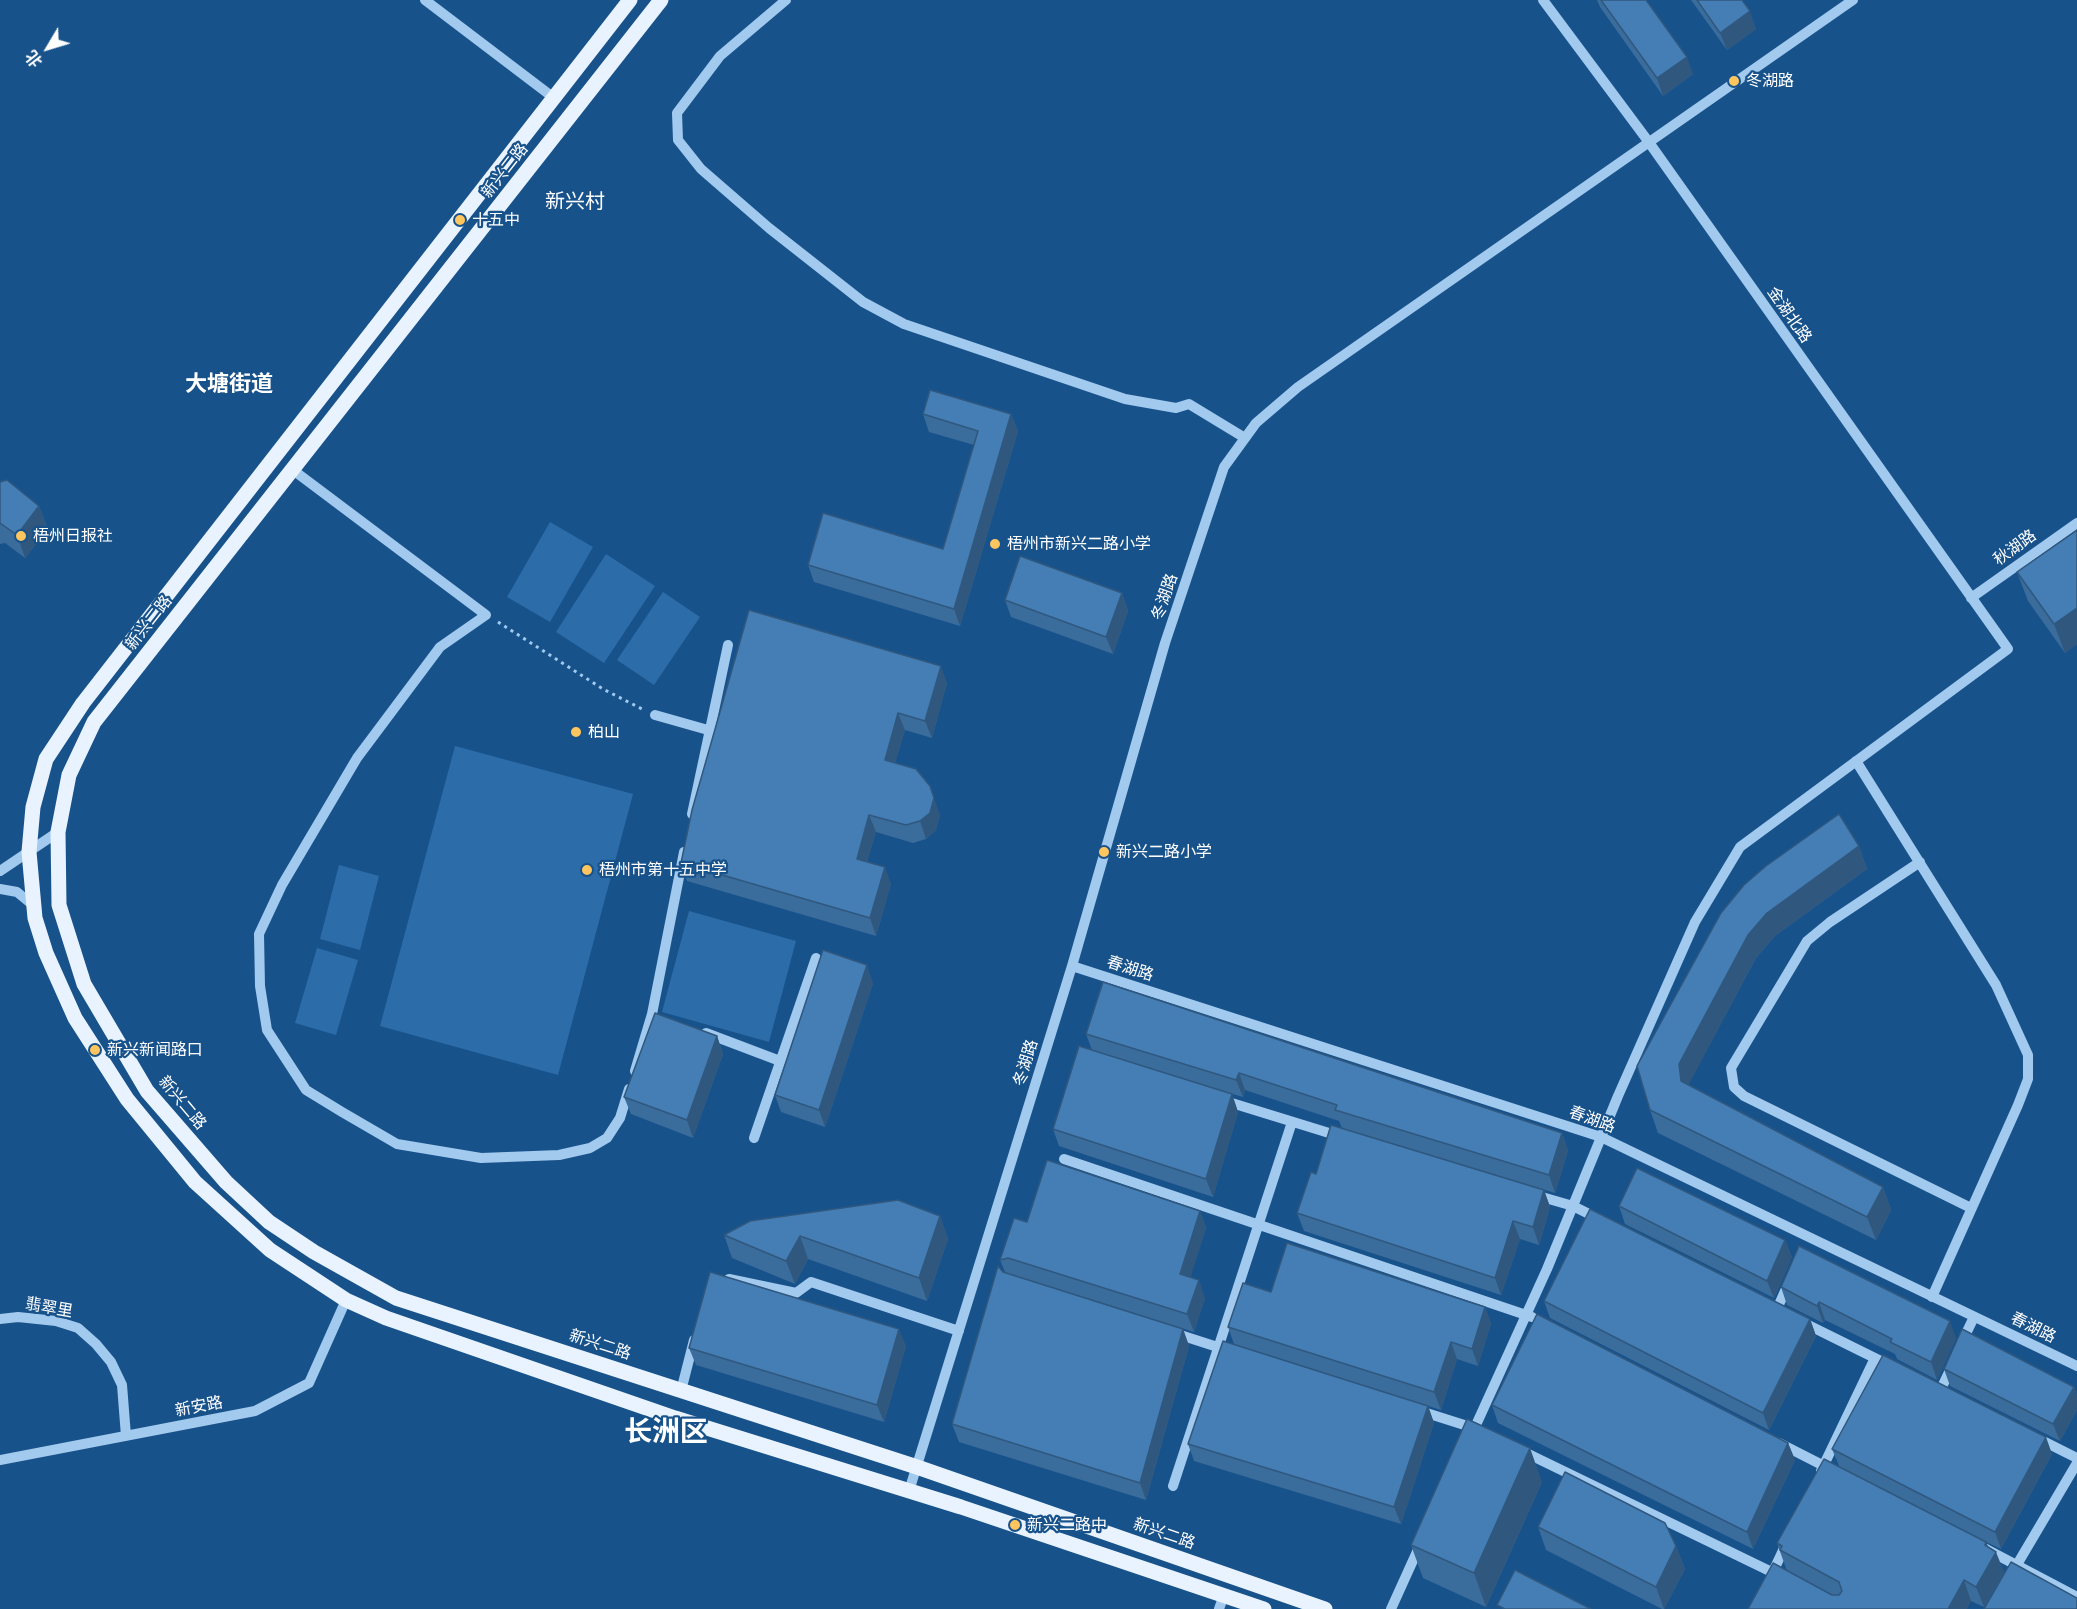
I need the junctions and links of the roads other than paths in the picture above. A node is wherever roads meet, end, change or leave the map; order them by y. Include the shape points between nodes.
1 (425, 0) edge
2 (630, 0) edge
3 (661, 0) edge
4 (786, 0) edge
5 (1544, 0) edge
6 (1853, 0) edge
7 (554, 98) junction
8 (1648, 141) junction
9 (1245, 438) junction
10 (292, 470) junction
11 (2077, 523) edge
12 (1971, 598) junction
13 (728, 645) dead end
14 (655, 715) road end
15 (708, 730) junction
16 (1856, 761) junction
17 (690, 821) edge
18 (58, 832) junction
19 (686, 843) edge
20 (29, 852) junction
21 (1920, 862) junction
22 (0, 871) edge
23 (0, 889) edge
24 (34, 906) junction
25 (816, 958) dead end
26 (1072, 966) junction
27 (695, 1029) edge
28 (780, 1061) junction
29 (1214, 1098) edge
30 (1292, 1122) junction
31 (1601, 1137) junction
32 (754, 1138) dead end
33 (1348, 1139) edge
34 (1064, 1159) dead end
35 (1528, 1193) edge
36 (1573, 1206) junction
37 (1971, 1208) junction
38 (1259, 1225) junction
39 (1614, 1227) edge
40 (1795, 1268) edge
41 (716, 1279) edge
42 (1932, 1296) junction
43 (346, 1300) junction
44 (1526, 1314) junction
45 (1974, 1317) junction
46 (0, 1319) edge
47 (1547, 1325) edge
48 (1164, 1330) edge
49 (959, 1331) junction
50 (696, 1334) edge
51 (1219, 1347) junction
52 (1241, 1354) edge
53 (1875, 1358) junction
54 (2077, 1366) edge
55 (1903, 1372) edge
56 (681, 1391) junction
57 (1941, 1391) edge
58 (1408, 1407) edge
59 (1474, 1428) junction
60 (2024, 1432) edge
61 (1485, 1433) edge
62 (126, 1436) junction
63 (1770, 1439) edge
64 (1506, 1443) edge
65 (1465, 1448) edge
66 (2077, 1458) edge
67 (0, 1460) edge
68 (2077, 1463) edge
69 (1823, 1466) junction
70 (917, 1467) junction
71 (1844, 1476) edge
72 (1173, 1486) dead end
73 (1813, 1487) edge
74 (909, 1491) junction
75 (1793, 1530) edge
76 (1424, 1538) edge
77 (1976, 1544) edge
78 (2017, 1565) junction
79 (1773, 1572) junction
80 (1793, 1582) edge
81 (2007, 1582) edge
82 (1764, 1590) edge
83 (2077, 1597) edge
84 (1222, 1602) edge
85 (1264, 1609) edge
86 (1325, 1609) edge
87 (1391, 1609) edge

1 - 7 street
2 - 7 main road, 新兴二路
3 - 10 main road, 新兴二路
4 - 9 street via 720,56 677,113 678,140 702,169 863,302 904,324 1125,399 1176,408 1189,404
5 - 8 street, 金湖北路
6 - 8 street, 冬湖路
7 - 20 main road, 新兴二路 via 83,703 46,759 33,807
8 - 9 street, 冬湖路 via 1298,387 1256,423
8 - 12 street, 金湖北路
9 - 26 street, 冬湖路 via 1224,467 1165,644
10 - 18 main road, 新兴二路 via 94,722 69,775
10 - 19 street via 486,615 440,647 357,758 282,885 260,934 260,986 267,1030 306,1090 397,1144 481,1158 559,1155 590,1148 607,1138 620,1118 658,1016
11 - 12 street, 秋湖路
12 - 16 street, 金湖北路 via 2008,649
13 - 15 street
14 - 15 street
15 - 17 street
16 - 21 street
16 - 31 street via 1740,847 1695,922
18 - 20 street
18 - 56 main road, 新兴二路 via 59,905 84,984 147,1091 226,1182 269,1222 396,1298
20 - 22 street
20 - 24 main road, 新兴二路
21 - 37 street via 1996,985 2028,1054 2028,1079
21 - 37 street via 1808,941 1731,1068 1734,1087 1744,1096
23 - 24 street via 18,892
24 - 43 main road, 新兴二路 via 46,953 75,1018 127,1099 195,1182 270,1250
25 - 28 street
26 - 31 street, 春湖路
26 - 49 street, 冬湖路
27 - 28 street
28 - 32 street
29 - 30 street
30 - 33 street
30 - 38 street
31 - 36 street
31 - 42 street, 春湖路 via 1807,1243
34 - 38 street
35 - 36 street
36 - 39 street
36 - 44 street
37 - 42 street
38 - 44 street
38 - 51 street
40 - 53 street via 1772,1307
41 - 49 street via 796,1293 811,1282
42 - 45 street, 春湖路
43 - 62 street, 新安路 via 309,1383 255,1411
43 - 74 main road, 新兴二路 via 386,1318 664,1414
44 - 47 street
44 - 59 street
45 - 54 street, 春湖路
45 - 57 street
46 - 62 street, 翡翠里 via 56,1322 78,1328 96,1344 111,1362 122,1386
48 - 51 street
49 - 70 street, 冬湖路
50 - 56 street
51 - 52 street
51 - 72 street
53 - 55 street
53 - 69 street
56 - 70 main road, 新兴二路
58 - 59 street
59 - 61 street
59 - 65 street
60 - 66 street
62 - 67 street, 新安路
63 - 69 street
64 - 79 street
68 - 78 street
69 - 71 street
69 - 73 street
70 - 74 street, 冬湖路
70 - 86 main road, 新兴二路
74 - 84 main road, 新兴二路
75 - 79 street
76 - 87 street
77 - 78 street
78 - 81 street
78 - 83 street
79 - 80 street
79 - 82 street
84 - 85 main road, 新兴二路

